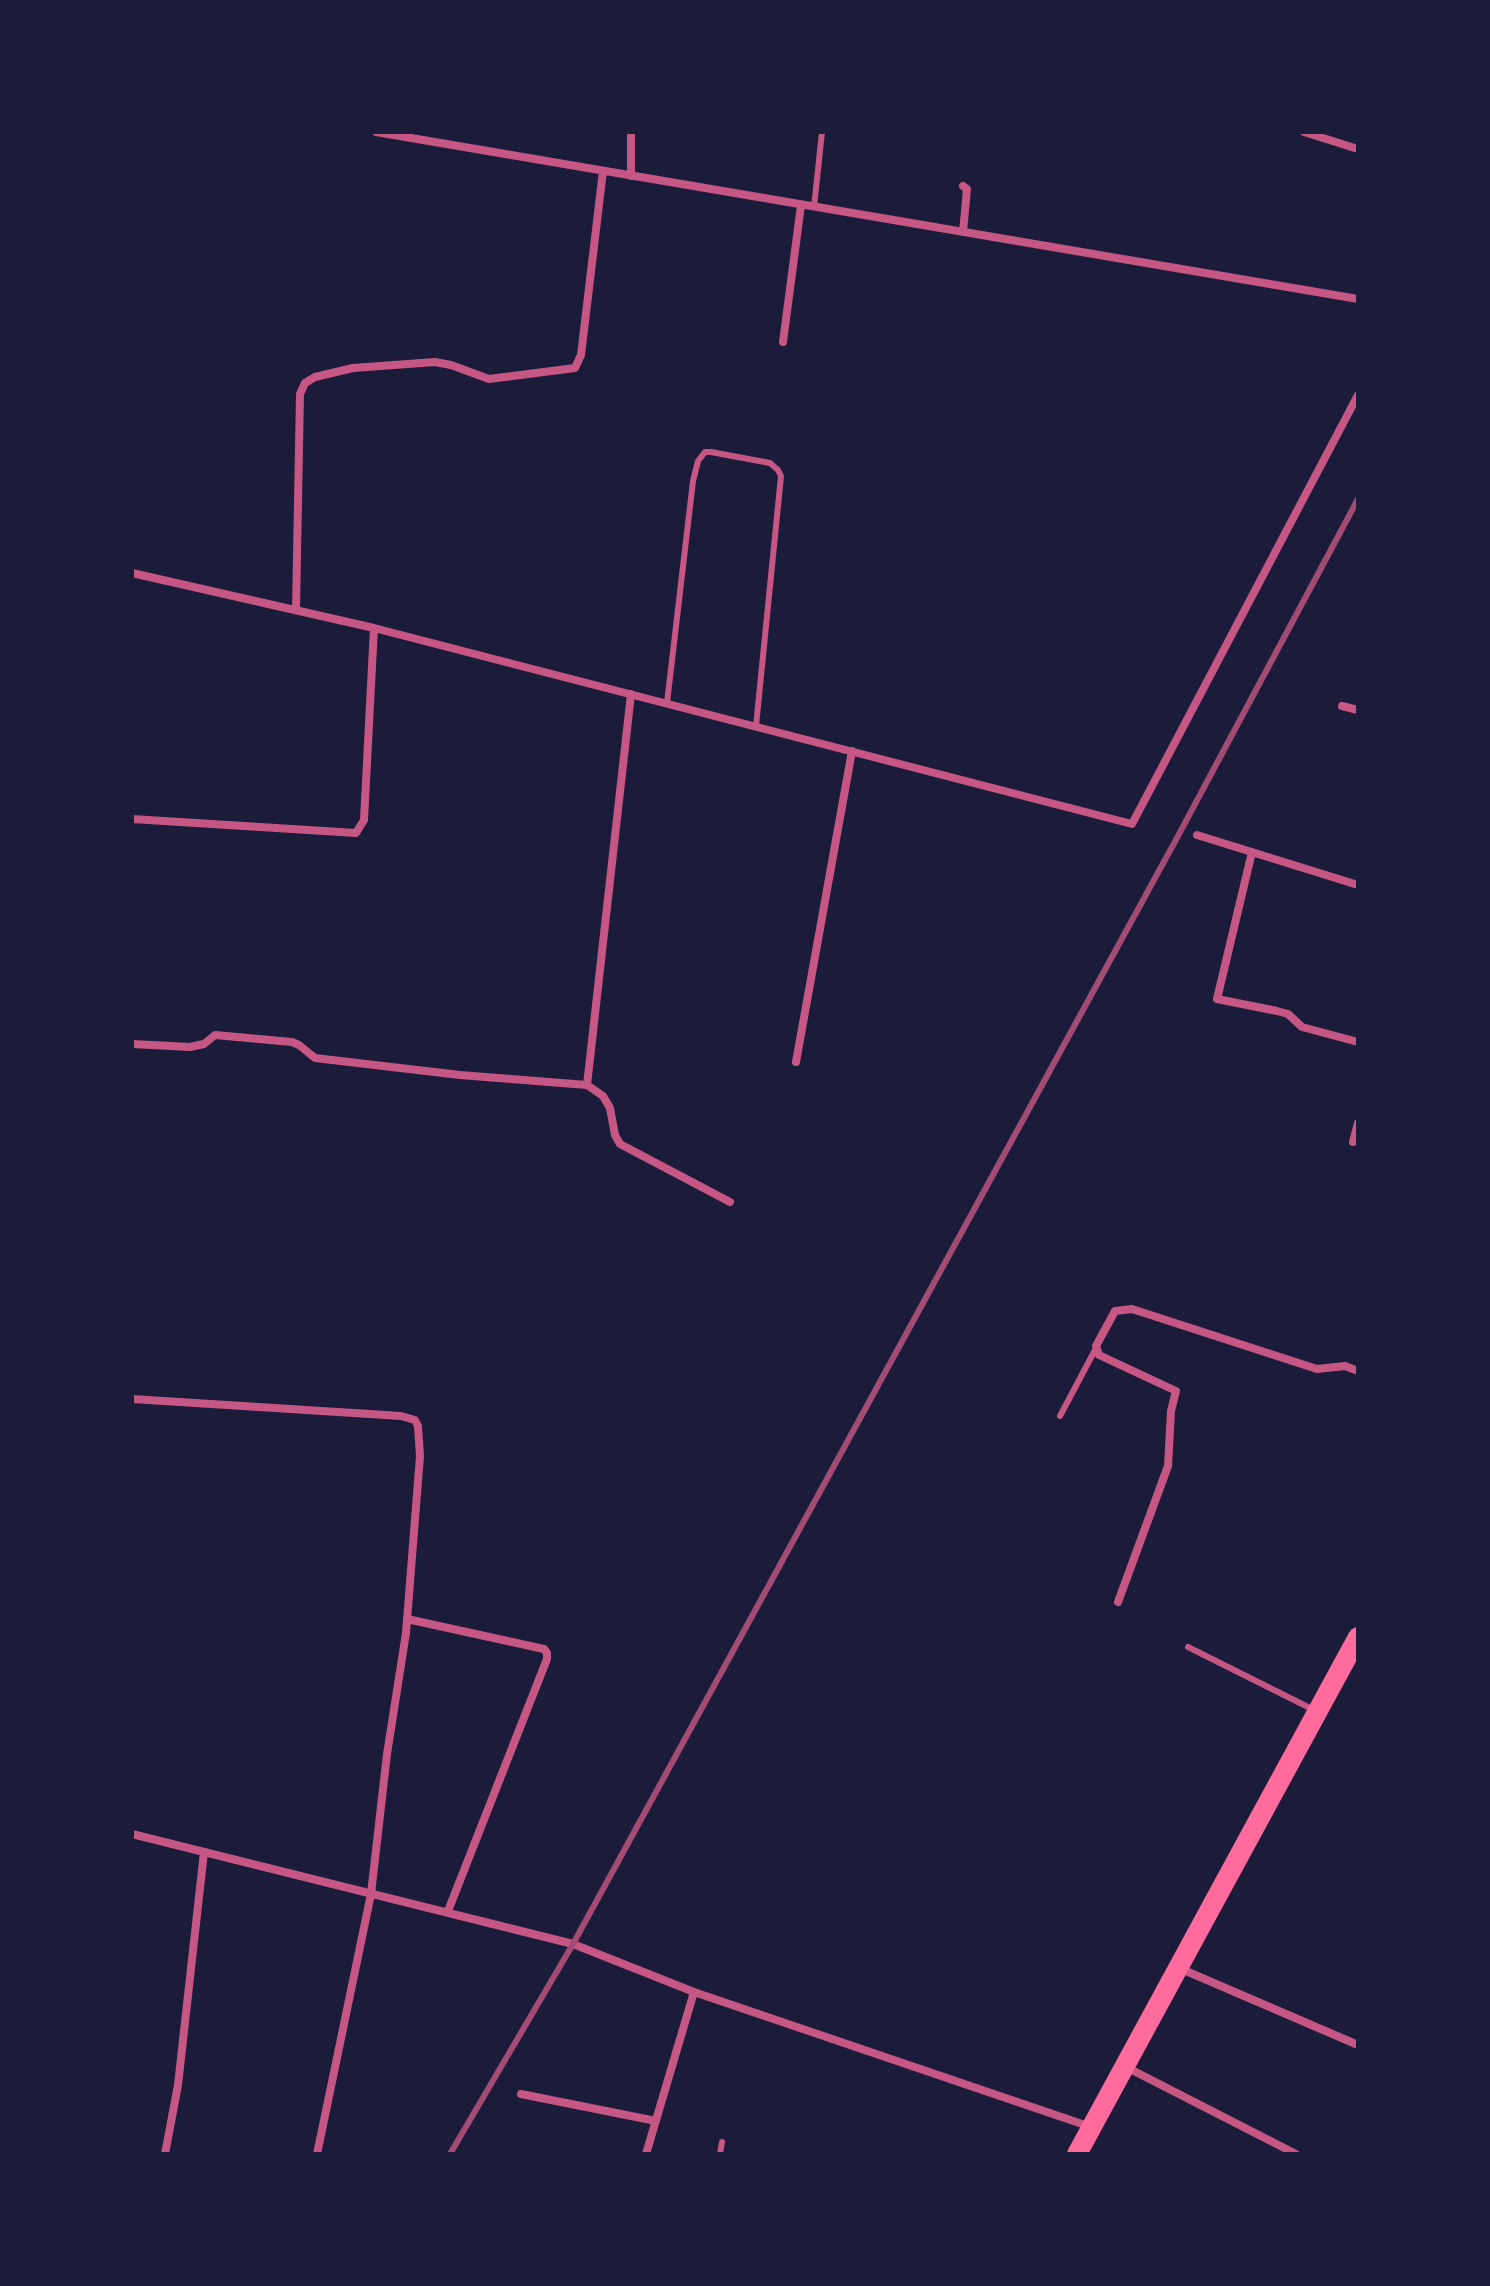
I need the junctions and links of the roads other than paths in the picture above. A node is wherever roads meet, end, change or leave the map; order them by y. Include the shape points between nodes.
1 (376, 132) edge
2 (455, 132) edge
3 (631, 132) edge
4 (822, 132) edge
5 (1304, 132) edge
6 (454, 145) junction
7 (1358, 149) edge
8 (603, 171) junction
9 (631, 176) junction
10 (963, 186) dead end
11 (801, 205) junction
12 (814, 207) junction
13 (963, 232) junction
14 (1358, 299) edge
15 (783, 342) dead end
16 (1358, 395) edge
17 (132, 573) edge
18 (296, 609) junction
19 (374, 628) junction
20 (631, 694) junction
21 (667, 703) junction
22 (1342, 706) dead end
23 (1358, 710) edge
24 (756, 726) junction
25 (852, 751) junction
26 (132, 819) edge
27 (1197, 835) dead end
28 (1252, 852) junction
29 (1358, 885) edge
30 (1358, 1042) edge
31 (132, 1044) edge
32 (796, 1062) dead end
33 (587, 1085) junction
34 (1358, 1123) edge
35 (1353, 1142) dead end
36 (730, 1202) dead end
37 (1095, 1350) junction
38 (1358, 1371) edge
39 (132, 1399) edge
40 (1060, 1416) dead end
41 (1118, 1602) dead end
42 (407, 1619) junction
43 (1358, 1637) edge
44 (1188, 1647) dead end
45 (1318, 1712) junction
46 (132, 1834) edge
47 (204, 1852) junction
48 (371, 1894) junction
49 (448, 1911) junction
50 (1178, 1968) junction
51 (694, 1992) junction
52 (1358, 2045) edge
53 (1125, 2067) junction
54 (521, 2094) dead end
55 (656, 2121) junction
56 (1092, 2127) junction
57 (722, 2142) dead end
58 (165, 2154) edge
59 (317, 2154) edge
60 (646, 2154) edge
61 (720, 2154) edge
62 (1077, 2154) edge
63 (1296, 2154) edge

1 - 6 street
2 - 6 street
3 - 9 street
4 - 12 lane
5 - 7 street
6 - 8 street
8 - 9 street
8 - 18 street via 581,355 575,368 489,379 435,362 353,368 305,383 300,394
9 - 11 street
10 - 13 street
11 - 12 street
11 - 15 street
12 - 13 street
13 - 14 street
16 - 25 street via 1132,824
17 - 18 street
18 - 19 street
19 - 20 street
19 - 26 street via 364,820 356,833
20 - 21 street
20 - 33 street
21 - 24 street
21 - 24 lane via 698,461 711,452 770,463 781,476
22 - 23 street
24 - 25 street
25 - 32 street
27 - 28 street
28 - 29 street
28 - 30 street via 1217,999 1288,1014 1302,1027
31 - 33 street via 190,1047 215,1035 292,1042 315,1058
33 - 36 street via 610,1108 620,1144
34 - 35 street
37 - 38 street via 1115,1311 1132,1309 1317,1369 1345,1366
37 - 40 lane
37 - 41 street via 1176,1391 1168,1466
39 - 42 street via 415,1420 420,1456
42 - 48 street
42 - 49 street via 547,1653
43 - 45 highway
44 - 45 lane
45 - 50 highway
46 - 47 street
47 - 48 street
47 - 58 street via 178,2085
48 - 49 street
48 - 59 street
49 - 51 street via 573,1944
50 - 52 street
50 - 53 highway
51 - 55 street
51 - 56 street
53 - 56 highway
53 - 63 street
54 - 55 street
55 - 60 street
56 - 62 highway
57 - 61 lane

